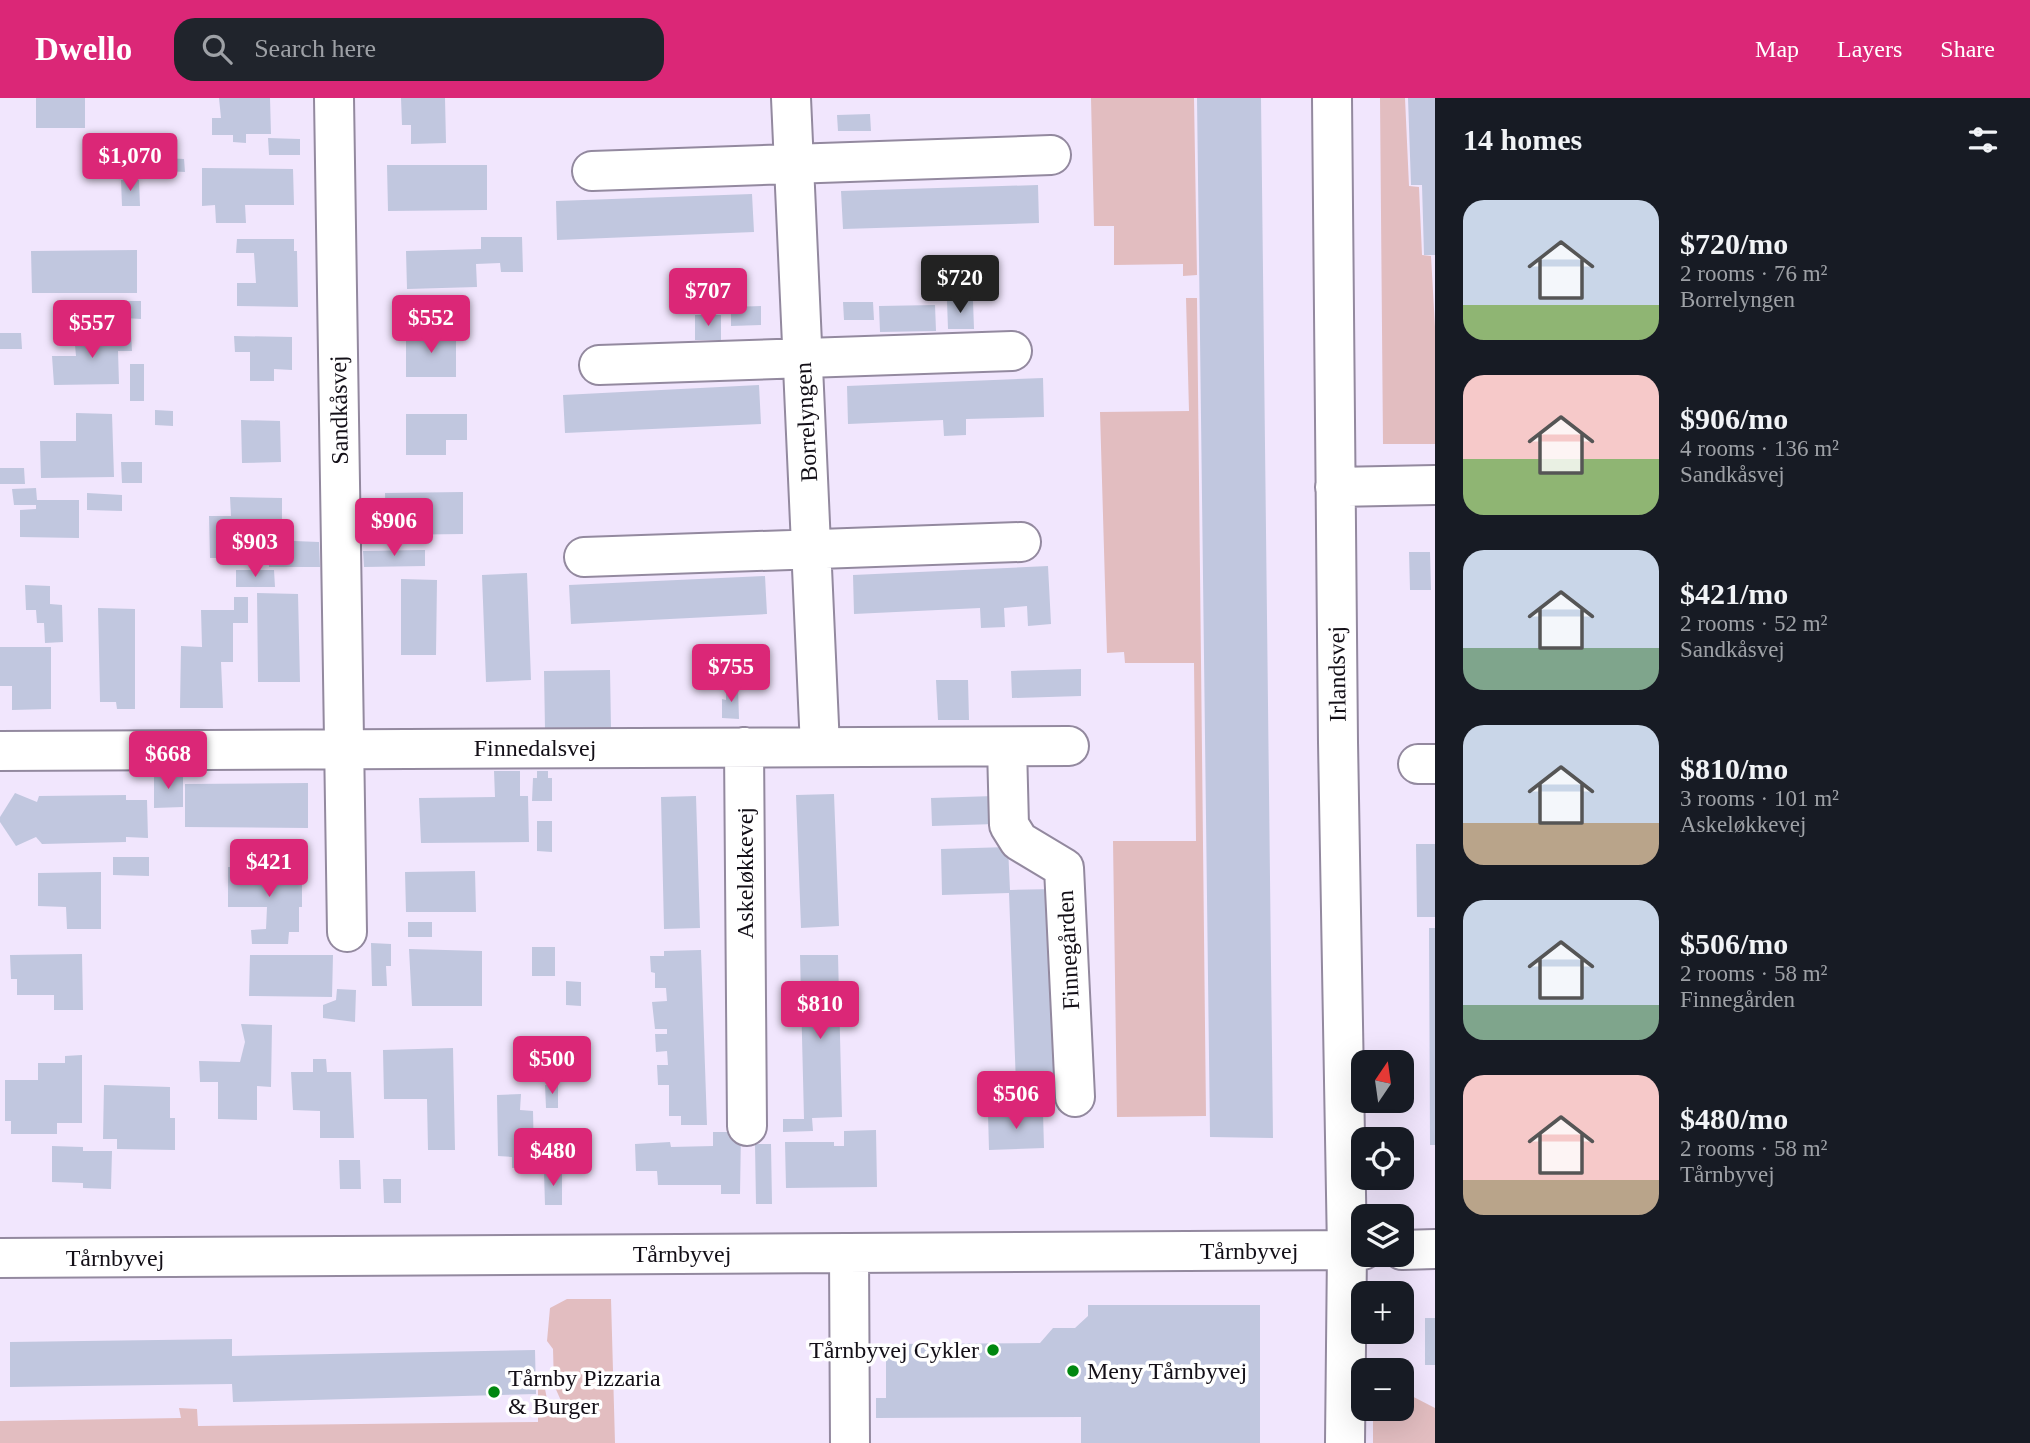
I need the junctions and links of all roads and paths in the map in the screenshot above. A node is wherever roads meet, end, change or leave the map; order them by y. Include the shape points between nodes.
1 (334, 98) edge
2 (791, 98) edge
3 (1332, 98) edge
4 (1051, 155) dead end
5 (794, 164) junction
6 (592, 171) dead end
7 (1012, 351) dead end
8 (803, 358) junction
9 (599, 365) dead end
10 (1435, 485) edge
11 (1335, 487) junction
12 (1021, 542) dead end
13 (811, 549) junction
14 (584, 556) dead end
15 (1069, 746) dead end
16 (744, 747) junction
17 (820, 747) junction
18 (1007, 747) junction
19 (344, 748) junction
20 (0, 751) edge
21 (347, 932) dead end
22 (1075, 1097) dead end
23 (747, 1126) dead end
24 (1354, 1204) edge
25 (1435, 1249) edge
26 (1351, 1250) edge
27 (1414, 1250) edge
28 (849, 1253) junction
29 (0, 1258) edge
30 (1354, 1267) edge
31 (850, 1443) edge
32 (1345, 1443) edge

1 - 19 street, Sandkåsvej
2 - 5 street, Borrelyngen
3 - 11 street, Irlandsvej
4 - 5 street
5 - 6 street
5 - 8 street, Borrelyngen
7 - 8 street
8 - 9 street
8 - 13 street, Borrelyngen
10 - 11 street
11 - 24 street, Irlandsvej
12 - 13 street
13 - 14 street
13 - 17 street, Borrelyngen
15 - 18 street, Finnedalsvej
16 - 17 street, Finnedalsvej
16 - 19 street, Finnedalsvej
16 - 23 street, Askeløkkevej
17 - 18 street, Finnedalsvej
18 - 22 street, Finnegården via 1009,825 1019,841 1064,868
19 - 20 street, Finnedalsvej
19 - 21 street, Sandkåsvej
25 - 27 street
26 - 28 street, Tårnbyvej
28 - 29 street, Tårnbyvej
28 - 31 street
30 - 32 street, Irlandsvej

